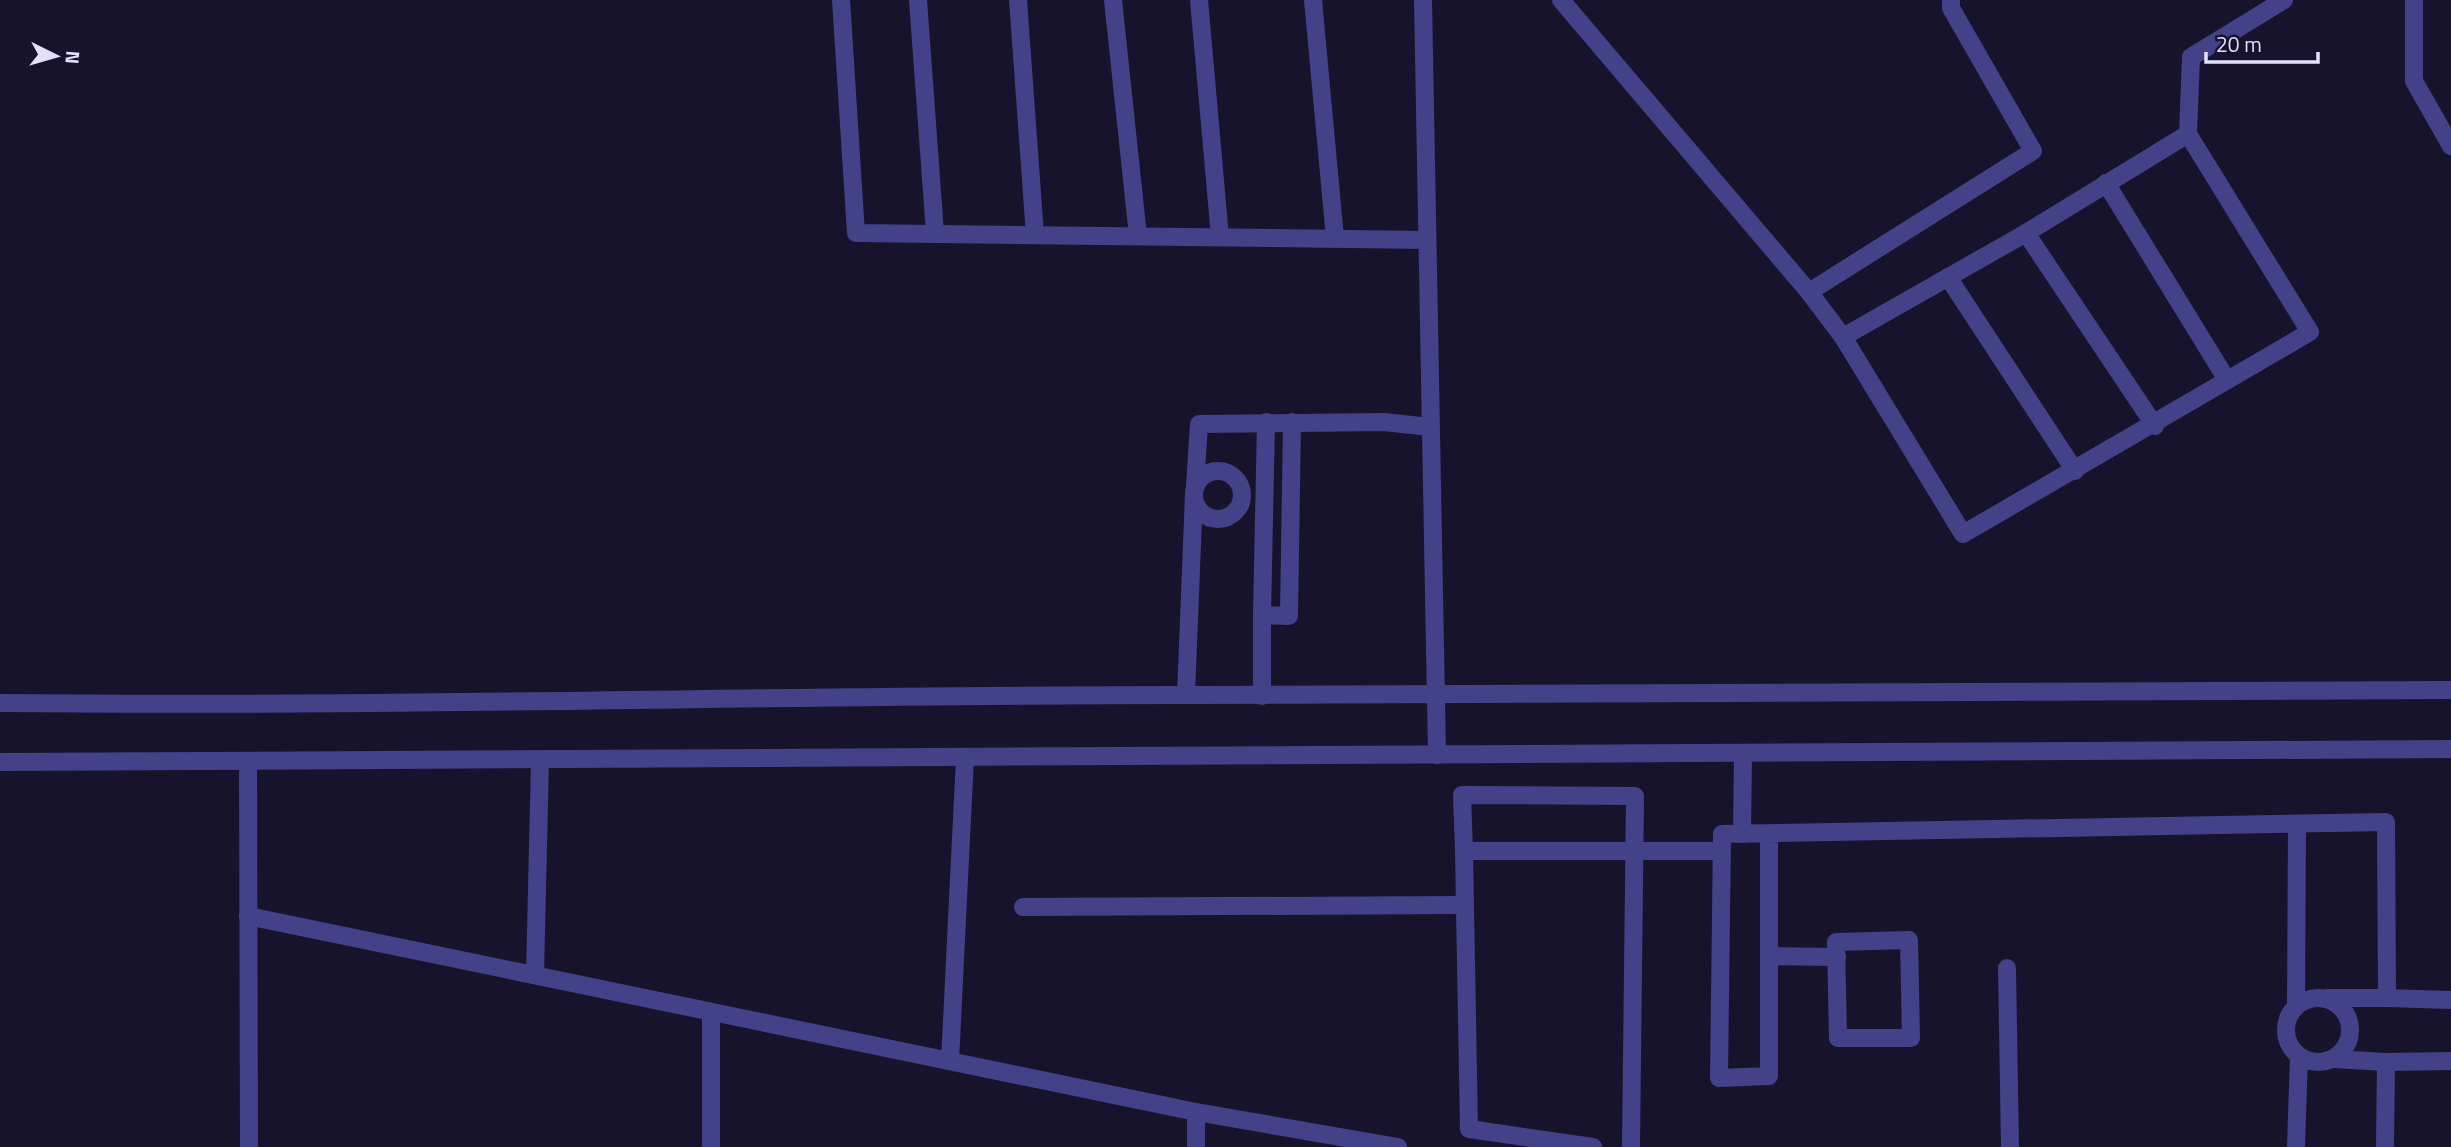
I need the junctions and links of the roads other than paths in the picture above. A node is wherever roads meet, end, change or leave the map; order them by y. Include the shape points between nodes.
1 (841, 0) edge
2 (918, 0) edge
3 (1018, 0) edge
4 (1113, 0) edge
5 (1199, 0) edge
6 (1313, 0) edge
7 (1423, 0) edge
8 (1560, 0) edge
9 (1951, 0) edge
10 (2284, 0) edge
11 (2413, 0) edge
12 (2188, 134) junction
13 (2451, 146) edge
14 (2106, 183) junction
15 (935, 233) junction
16 (2026, 233) junction
17 (1035, 235) junction
18 (1138, 236) junction
19 (1220, 237) junction
20 (1335, 238) junction
21 (1427, 240) junction
22 (1948, 277) junction
23 (1808, 292) junction
24 (1843, 337) junction
25 (2227, 380) junction
26 (1266, 422) junction
27 (1292, 422) junction
28 (2155, 426) junction
29 (1430, 427) junction
30 (2075, 471) junction
31 (1194, 490) junction
32 (1242, 494) junction
33 (1264, 495) junction
34 (1262, 615) junction
35 (2451, 690) edge
36 (1186, 695) junction
37 (1262, 696) junction
38 (1435, 696) junction
39 (0, 703) edge
40 (2451, 749) edge
41 (1742, 753) junction
42 (1437, 755) junction
43 (965, 758) junction
44 (540, 760) junction
45 (0, 762) edge
46 (248, 762) junction
47 (2297, 824) junction
48 (1742, 834) junction
49 (1769, 834) junction
50 (1635, 850) junction
51 (1464, 851) junction
52 (1722, 851) junction
53 (1465, 905) junction
54 (1023, 907) dead end
55 (248, 916) junction
56 (1769, 956) junction
57 (1836, 957) junction
58 (2007, 968) dead end
59 (535, 975) junction
60 (2323, 998) junction
61 (2387, 998) junction
62 (2451, 1000) edge
63 (2296, 1006) junction
64 (710, 1012) junction
65 (2299, 1057) junction
66 (2334, 1059) junction
67 (2451, 1061) edge
68 (950, 1062) junction
69 (2386, 1062) junction
70 (1196, 1112) junction
71 (249, 1147) edge
72 (711, 1147) edge
73 (1196, 1147) edge
74 (1398, 1147) edge
75 (1593, 1147) edge
76 (1631, 1147) edge
77 (2010, 1147) edge
78 (2296, 1147) edge
79 (2385, 1147) edge

1 - 15 street via 856,233
2 - 15 street
3 - 17 street
4 - 18 street
5 - 19 street
6 - 20 street
7 - 21 street
8 - 23 street
9 - 23 street via 1951,8 2033,151
10 - 12 street via 2191,57
11 - 13 street via 2414,80
12 - 14 street
12 - 25 street via 2310,332
14 - 16 street
14 - 25 street
15 - 17 street
16 - 22 street
16 - 28 street
17 - 18 street
18 - 19 street
19 - 20 street
20 - 21 street
21 - 29 street
22 - 24 street
22 - 30 street
23 - 24 street
24 - 30 street via 1964,534
25 - 28 street
26 - 27 street
26 - 31 street via 1199,424
26 - 33 street
27 - 29 street
27 - 34 street via 1289,616
28 - 30 street
29 - 38 street
31 - 32 street via 1207,473 1224,471 1239,482
31 - 32 street via 1202,513 1221,519 1237,509
31 - 36 street
32 - 33 street
33 - 34 street
34 - 37 street
35 - 38 street
36 - 37 street
36 - 39 street
37 - 38 street
38 - 42 street
40 - 41 street
41 - 42 street
41 - 48 street
42 - 43 street
43 - 44 street
43 - 68 street
44 - 46 street
44 - 59 street
45 - 46 street
46 - 55 street
47 - 49 street
47 - 61 street via 2385,822
47 - 63 street
48 - 49 street
48 - 52 street via 1722,834
49 - 56 street
50 - 51 street
50 - 51 street via 1635,796 1462,795
50 - 52 street
50 - 76 street
51 - 53 street
52 - 56 street via 1718,1078 1769,1076
53 - 54 street
53 - 75 street via 1469,1129
55 - 59 street
55 - 71 street
56 - 57 street
57 - 57 street via 1838,1038 1911,1038 1909,940 1836,942
58 - 77 street
59 - 64 street
60 - 61 street
60 - 63 street
60 - 66 street via 2344,1010 2350,1024 2344,1051
61 - 62 street
63 - 65 street via 2286,1024 2286,1036
64 - 68 street
64 - 72 street
65 - 66 street via 2310,1062
65 - 78 street
66 - 69 street
67 - 69 street
68 - 70 street
69 - 79 street
70 - 73 street
70 - 74 street

